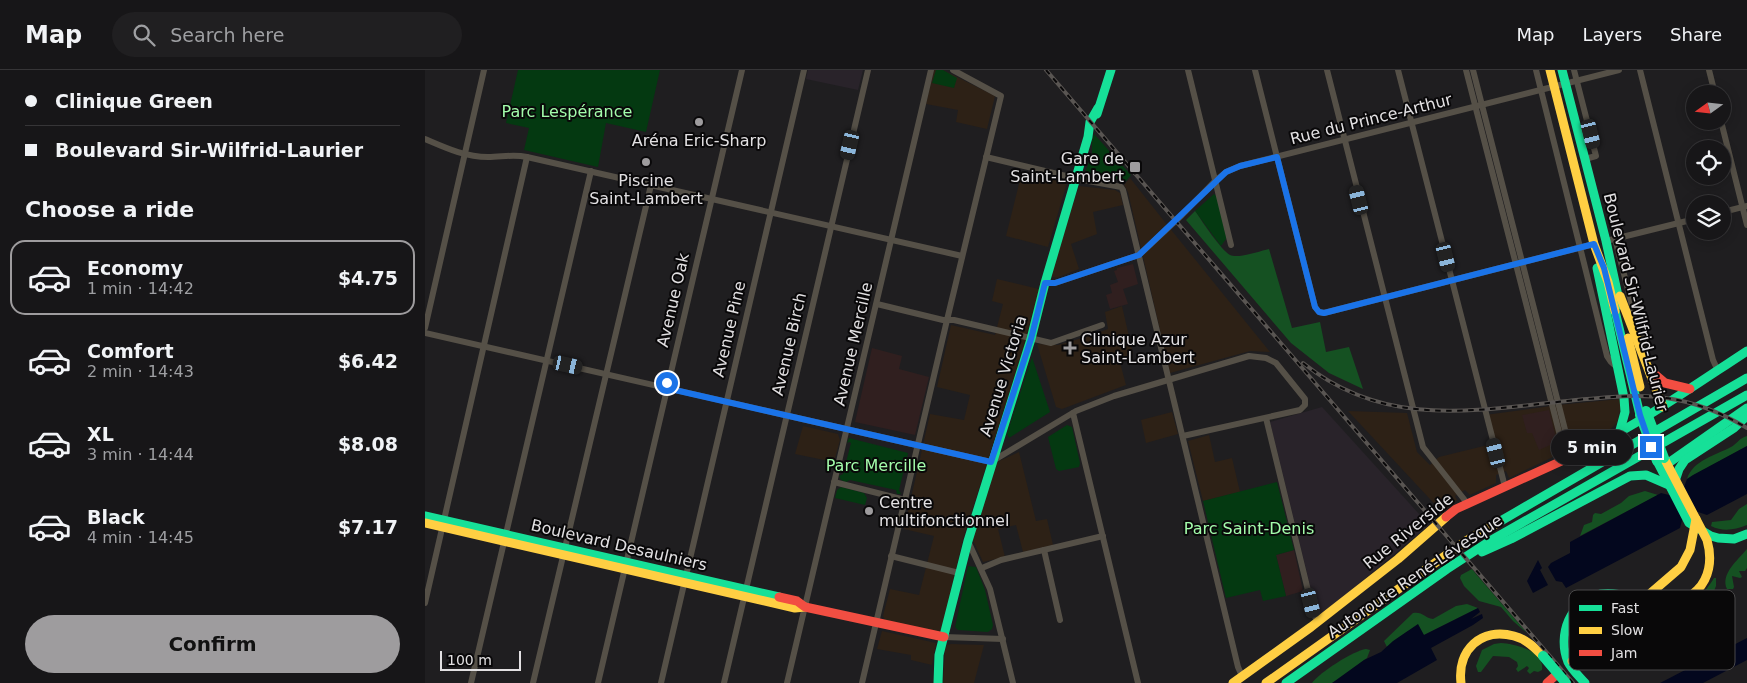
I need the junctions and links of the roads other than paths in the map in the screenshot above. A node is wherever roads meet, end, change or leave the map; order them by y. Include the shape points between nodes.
1 (484, 70) edge
2 (742, 70) edge
3 (804, 70) edge
4 (868, 70) edge
5 (931, 70) edge
6 (953, 70) edge
7 (1111, 70) edge
8 (1188, 70) edge
9 (1255, 70) edge
10 (1327, 70) edge
11 (1398, 70) edge
12 (1466, 70) edge
13 (1473, 70) edge
14 (1536, 70) edge
15 (1550, 70) edge
16 (1562, 70) edge
17 (1574, 70) edge
18 (1619, 70) edge
19 (1639, 70) edge
20 (1709, 70) edge
21 (1577, 80) junction
22 (1565, 83) junction
23 (1713, 85) edge
24 (1554, 86) junction
25 (1541, 90) junction
26 (1479, 105) junction
27 (1411, 122) junction
28 (1724, 130) edge
29 (425, 139) edge
30 (1344, 139) junction
31 (465, 155) junction
32 (527, 157) junction
33 (986, 157) junction
34 (1277, 157) junction
35 (1585, 159) junction
36 (591, 171) junction
37 (1075, 179) junction
38 (1215, 181) junction
39 (651, 185) junction
40 (711, 198) junction
41 (1745, 207) edge
42 (1731, 210) edge
43 (771, 212) junction
44 (1589, 222) junction
45 (1686, 222) edge
46 (1678, 224) junction
47 (1747, 224) edge
48 (831, 226) junction
49 (891, 240) junction
50 (1611, 240) junction
51 (1594, 244) junction
52 (1231, 245) dead end
53 (1581, 248) junction
54 (1139, 255) junction
55 (962, 256) junction
56 (1519, 263) junction
57 (1452, 281) junction
58 (1045, 283) junction
59 (1601, 285) junction
60 (1617, 288) junction
61 (1384, 298) junction
62 (877, 304) junction
63 (947, 320) junction
64 (1617, 324) junction
65 (1102, 325) dead end
66 (425, 328) edge
67 (425, 332) edge
68 (1031, 339) junction
69 (1645, 340) dead end
70 (484, 346) junction
71 (1747, 351) edge
72 (546, 360) junction
73 (1619, 368) junction
74 (1648, 368) junction
75 (1718, 372) junction
76 (607, 374) junction
77 (1747, 378) edge
78 (1169, 380) junction
79 (666, 388) junction
80 (1690, 389) junction
81 (1747, 394) edge
82 (726, 401) junction
83 (1663, 407) junction
84 (1747, 408) edge
85 (1073, 413) junction
86 (1643, 413) junction
87 (787, 415) junction
88 (1747, 416) edge
89 (1266, 418) junction
90 (847, 429) junction
91 (1619, 434) junction
92 (999, 436) junction
93 (1183, 436) junction
94 (917, 445) junction
95 (1014, 448) junction
96 (1569, 458) junction
97 (1663, 461) junction
98 (991, 462) junction
99 (834, 482) junction
100 (1505, 487) junction
101 (1674, 487) junction
102 (905, 500) junction
103 (1467, 503) junction
104 (425, 516) edge
105 (425, 523) edge
106 (1692, 523) junction
107 (443, 524) junction
108 (1704, 532) junction
109 (1747, 534) edge
110 (1103, 536) junction
111 (505, 538) junction
112 (968, 540) junction
113 (1044, 550) junction
114 (565, 552) junction
115 (891, 556) junction
116 (625, 566) junction
117 (982, 568) junction
118 (1447, 569) junction
119 (959, 573) junction
120 (685, 579) junction
121 (1655, 590) edge
122 (1697, 590) edge
123 (745, 593) junction
124 (425, 603) edge
125 (805, 607) junction
126 (1059, 620) dead end
127 (1569, 620) edge
128 (1318, 622) junction
129 (876, 623) junction
130 (944, 637) junction
131 (1003, 639) junction
132 (1569, 662) edge
133 (1574, 670) edge
134 (1556, 675) dead end
135 (1242, 676) junction
136 (471, 683) edge
137 (533, 683) edge
138 (598, 683) edge
139 (661, 683) edge
140 (724, 683) edge
141 (787, 683) edge
142 (862, 683) edge
143 (938, 683) edge
144 (1013, 683) edge
145 (1138, 683) edge
146 (1233, 683) edge
147 (1266, 683) edge
148 (1287, 683) edge
149 (1461, 683) edge
150 (1547, 683) edge
151 (1565, 683) edge
152 (1585, 683) edge

1 - 31 street
2 - 40 street, Avenue Oak
3 - 43 street, Avenue Pine
4 - 48 street, Avenue Birch
5 - 49 street, Avenue Mercille
6 - 33 street via 1001,96
7 - 37 main road, Avenue Victoria
8 - 38 street
9 - 34 street
10 - 30 street
11 - 27 street
12 - 26 street
13 - 26 street
14 - 25 street
15 - 24 main road, Boulevard Sir-Wilfrid-Laurier
16 - 22 main road, Boulevard Sir-Wilfrid-Laurier
17 - 21 street
18 - 21 street, Rue du Prince-Arthur
19 - 46 street
20 - 23 street
21 - 22 street, Rue du Prince-Arthur
21 - 35 street via 1596,156
22 - 24 street, Rue du Prince-Arthur
22 - 35 main road, Boulevard Sir-Wilfrid-Laurier
24 - 25 street, Rue du Prince-Arthur
24 - 44 main road, Boulevard Sir-Wilfrid-Laurier
25 - 26 street, Rue du Prince-Arthur
25 - 53 street
26 - 27 street, Rue du Prince-Arthur
26 - 56 street
27 - 30 street, Rue du Prince-Arthur
27 - 57 street
28 - 41 street
29 - 31 street
30 - 34 street, Rue du Prince-Arthur
30 - 61 street
31 - 32 street
31 - 66 street
32 - 36 street
32 - 70 street
33 - 37 street
33 - 55 street
34 - 38 street, Rue du Prince-Arthur via 1240,166
34 - 61 street via 1315,307 1324,313
35 - 50 main road, Boulevard Sir-Wilfrid-Laurier
36 - 39 street
36 - 72 street
37 - 54 street via 1122,189
37 - 58 main road, Avenue Victoria
38 - 52 street
38 - 54 street, Rue du Prince-Arthur
39 - 40 street
39 - 76 street
40 - 43 street
40 - 79 street, Avenue Oak
41 - 42 street
41 - 47 street
43 - 48 street
43 - 82 street, Avenue Pine
44 - 50 main road via 1600,239
44 - 51 main road, Boulevard Sir-Wilfrid-Laurier
45 - 46 street
46 - 50 street
46 - 75 street
48 - 49 street
48 - 87 street, Avenue Birch
49 - 55 street
49 - 62 street, Avenue Mercille
50 - 60 main road, Boulevard Sir-Wilfrid-Laurier
50 - 69 street
51 - 53 street
51 - 59 main road
51 - 64 main road, Boulevard Sir-Wilfrid-Laurier via 1604,268
53 - 56 street
53 - 73 street via 1608,358
54 - 58 street, Rue du Prince-Arthur via 1055,283
54 - 78 street
55 - 63 street
56 - 57 street
56 - 96 street
57 - 61 street
57 - 100 street
58 - 68 main road, Avenue Victoria
59 - 64 main road
59 - 73 main road
60 - 74 main road
60 - 86 main road, Boulevard Sir-Wilfrid-Laurier
61 - 103 street via 1423,447
62 - 63 street
62 - 90 street, Avenue Mercille
63 - 68 street
63 - 94 street
64 - 86 main road, Boulevard Sir-Wilfrid-Laurier
65 - 68 street via 1051,344
67 - 70 street
68 - 92 main road, Avenue Victoria
70 - 72 street
70 - 107 street
71 - 75 main road, Rue Riverside
72 - 76 street
72 - 111 street
73 - 91 main road via 1625,405
74 - 80 main road via 1667,384
74 - 83 main road
75 - 80 main road, Rue Riverside
76 - 79 street
76 - 114 street
77 - 147 main road, Autoroute René-Lévesque via 1479,533
78 - 85 street via 1114,396
78 - 89 street via 1249,356 1266,358 1286,374 1305,399 1300,410
78 - 93 street
79 - 82 street
79 - 116 street, Avenue Oak
80 - 83 main road, Rue Riverside
81 - 118 main road, Autoroute René-Lévesque via 1516,525
82 - 87 street
82 - 120 street, Avenue Pine
83 - 91 main road, Rue Riverside
84 - 97 main road
85 - 95 street
85 - 110 street
86 - 97 main road, Boulevard Sir-Wilfrid-Laurier, bridge
87 - 90 street
87 - 123 street, Avenue Birch
88 - 101 main road via 1685,460
89 - 93 street
89 - 128 street
90 - 94 street
90 - 99 street, Avenue Mercille
91 - 96 main road, Rue Riverside
92 - 95 street via 1004,444
92 - 98 main road, Avenue Victoria
93 - 135 street
94 - 98 street
94 - 102 street
95 - 98 street
96 - 100 main road, Rue Riverside
97 - 101 main road, Boulevard Sir-Wilfrid-Laurier
98 - 112 main road, Avenue Victoria
99 - 102 street
99 - 125 street, Avenue Mercille
100 - 103 main road, Rue Riverside
101 - 106 main road, Boulevard Sir-Wilfrid-Laurier
101 - 118 main road via 1649,476 1630,476
102 - 115 street
103 - 128 main road, Rue Riverside
104 - 107 main road, Boulevard Desaulniers
105 - 107 main road, Boulevard Desaulniers
106 - 108 main road, Boulevard Sir-Wilfrid-Laurier
106 - 121 main road via 1689,555 1678,570
107 - 111 main road, Boulevard Desaulniers
107 - 124 street
108 - 109 main road via 1726,539
108 - 122 main road, Boulevard Sir-Wilfrid-Laurier via 1710,559 1708,574
110 - 113 street
110 - 145 street
111 - 114 main road, Boulevard Desaulniers
111 - 136 street
112 - 117 street
112 - 119 main road, Avenue Victoria
113 - 117 street via 1000,560
113 - 126 street
114 - 116 main road, Boulevard Desaulniers
114 - 137 street
115 - 119 street
115 - 129 street
116 - 120 main road, Boulevard Desaulniers
116 - 138 street, Avenue Oak
117 - 131 street
118 - 148 main road, Autoroute René-Lévesque
119 - 130 main road, Avenue Victoria
120 - 123 main road, Boulevard Desaulniers
120 - 139 street, Avenue Pine
123 - 125 main road, Boulevard Desaulniers via 795,608
123 - 140 street, Avenue Birch
125 - 129 main road, Boulevard Desaulniers
125 - 141 street, Avenue Mercille
127 - 132 main road, Boulevard Sir-Wilfrid-Laurier via 1564,632
128 - 135 main road, Rue Riverside
129 - 130 main road, Boulevard Desaulniers
129 - 142 street
130 - 131 street, Boulevard Desaulniers
130 - 143 main road, Avenue Victoria via 939,655
131 - 144 street
133 - 152 main road, Boulevard Sir-Wilfrid-Laurier
134 - 150 main road
135 - 146 main road, Rue Riverside
149 - 151 main road, bridge via 1460,667 1464,654 1474,643 1501,635 1529,643

